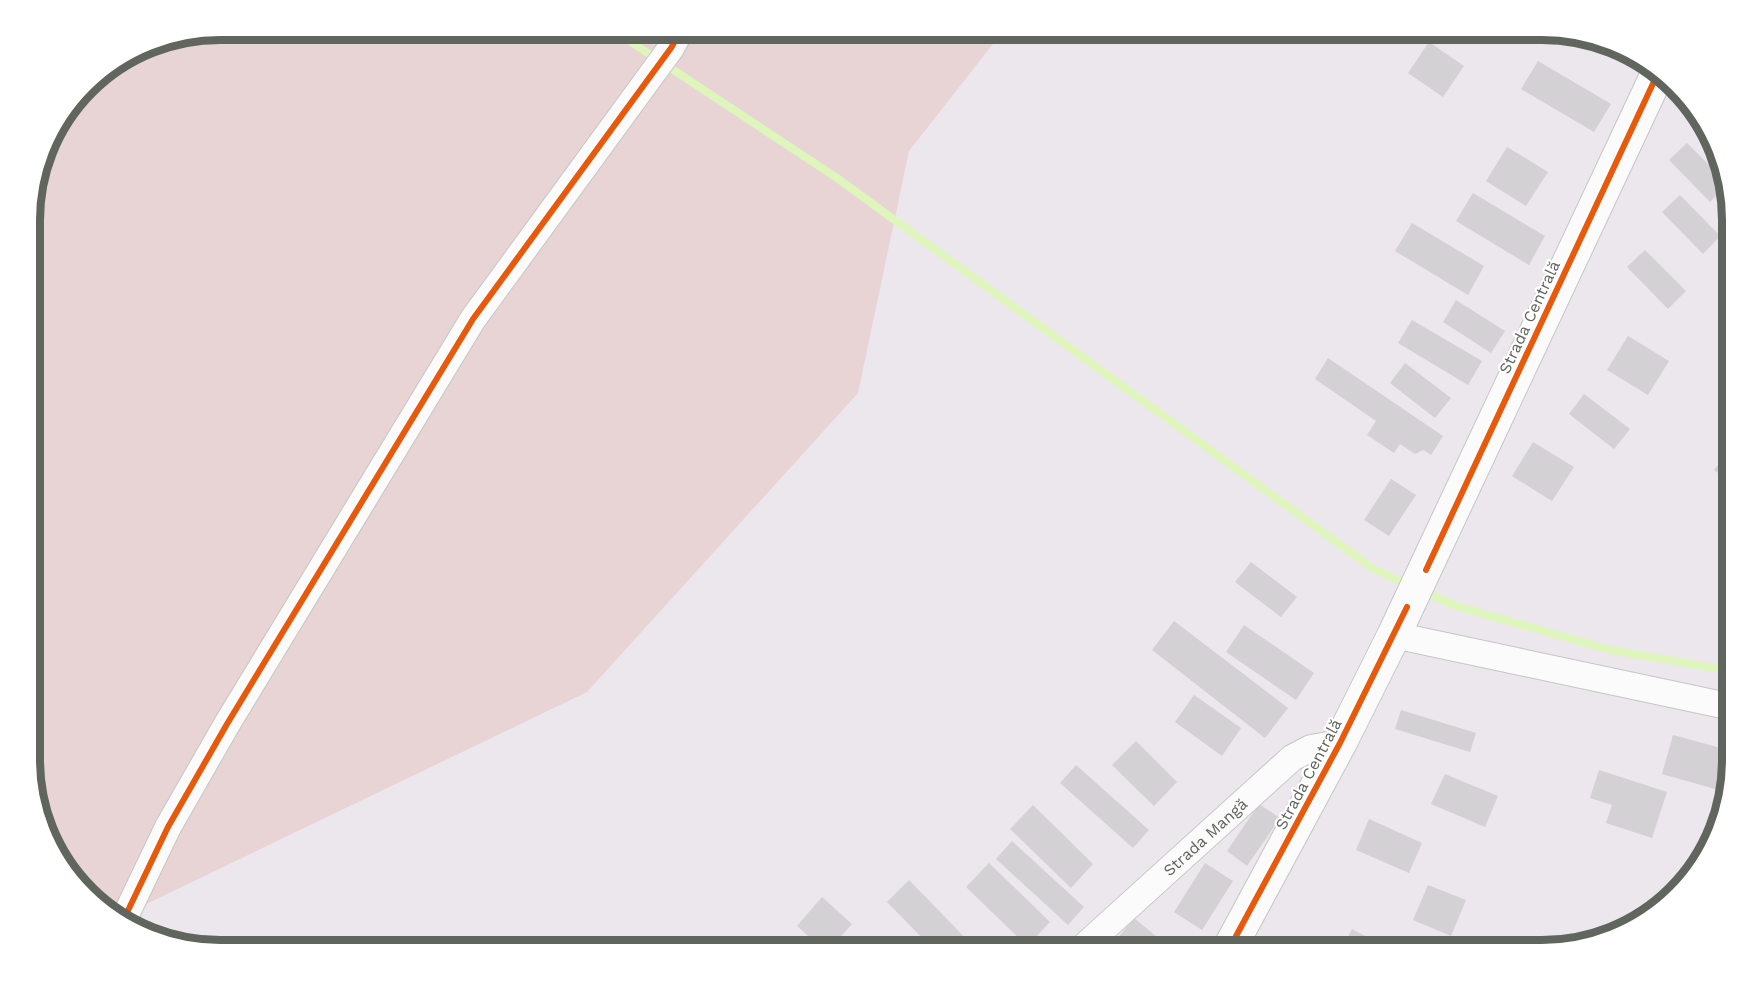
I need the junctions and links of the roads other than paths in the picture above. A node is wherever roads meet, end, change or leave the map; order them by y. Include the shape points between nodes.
1 (675, 41) edge
2 (1654, 81) edge
3 (1400, 621) junction
4 (1721, 704) edge
5 (1340, 743) junction
6 (126, 914) edge
7 (1091, 940) edge
8 (1234, 940) edge

1 - 6 street via 473,319 227,724 168,827
2 - 3 main road, Strada Centrală
3 - 4 street
3 - 5 main road, Strada Centrală
5 - 7 street, Strada Mangă via 1311,748 1292,758
5 - 8 main road, Strada Centrală

